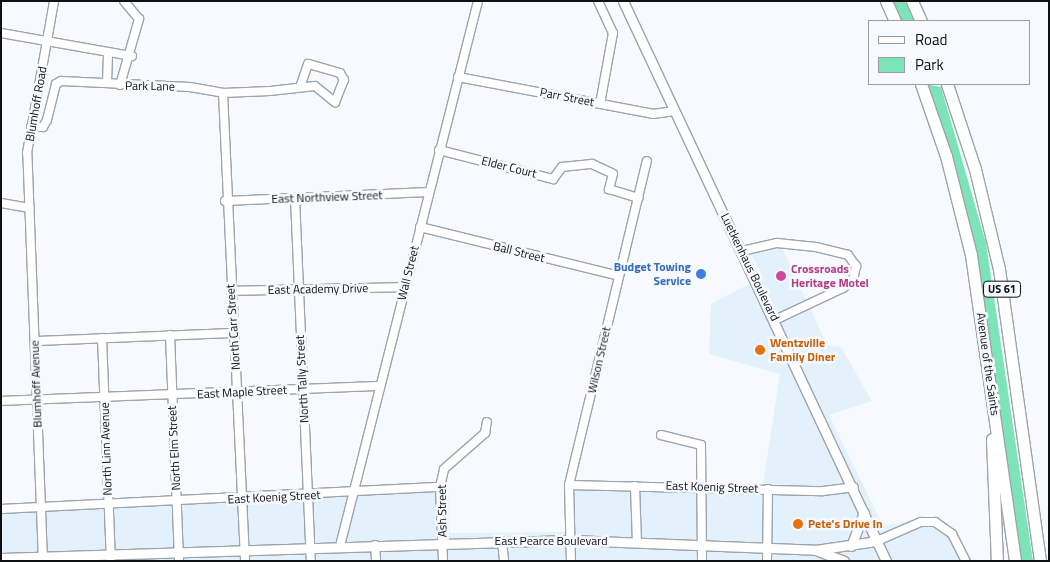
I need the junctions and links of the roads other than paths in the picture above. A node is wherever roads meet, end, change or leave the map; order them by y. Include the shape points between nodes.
1 (54, 1) edge
2 (124, 1) edge
3 (478, 1) edge
4 (598, 1) edge
5 (623, 1) edge
6 (886, 1) edge
7 (912, 1) edge
8 (895, 20) edge
9 (921, 20) edge
10 (1, 33) edge
11 (48, 42) junction
12 (108, 52) junction
13 (132, 56) junction
14 (458, 77) junction
15 (107, 83) junction
16 (120, 85) junction
17 (921, 85) edge
18 (947, 85) edge
19 (300, 87) junction
20 (224, 93) junction
21 (600, 104) junction
22 (675, 111) junction
23 (31, 127) junction
24 (439, 150) junction
25 (647, 161) dead end
26 (429, 192) junction
27 (295, 198) junction
28 (639, 198) junction
29 (226, 201) junction
30 (1, 203) edge
31 (30, 208) junction
32 (420, 227) junction
33 (742, 252) junction
34 (619, 276) junction
35 (405, 287) junction
36 (298, 290) junction
37 (231, 291) junction
38 (775, 320) junction
39 (234, 333) junction
40 (170, 335) junction
41 (102, 338) junction
42 (35, 341) junction
43 (989, 365) junction
44 (380, 386) junction
45 (302, 389) junction
46 (237, 392) junction
47 (172, 395) junction
48 (104, 398) junction
49 (36, 400) junction
50 (1, 401) edge
51 (487, 422) dead end
52 (661, 435) dead end
53 (569, 485) junction
54 (635, 486) junction
55 (700, 486) junction
56 (440, 487) junction
57 (854, 487) junction
58 (768, 489) junction
59 (353, 492) junction
60 (309, 496) junction
61 (242, 498) junction
62 (177, 501) junction
63 (108, 504) junction
64 (42, 507) junction
65 (1, 509) edge
66 (864, 512) junction
67 (571, 540) junction
68 (502, 541) junction
69 (877, 541) junction
70 (442, 542) junction
71 (637, 542) junction
72 (375, 545) junction
73 (310, 546) junction
74 (340, 546) junction
75 (702, 546) junction
76 (850, 546) junction
77 (767, 548) junction
78 (245, 549) junction
79 (815, 550) junction
80 (179, 551) junction
81 (111, 557) edge
82 (1, 558) edge
83 (43, 559) edge
84 (179, 561) edge
85 (246, 561) edge
86 (311, 561) edge
87 (376, 561) edge
88 (443, 561) edge
89 (504, 561) edge
90 (572, 561) edge
91 (702, 561) edge
92 (767, 561) edge
93 (844, 561) edge
94 (886, 561) edge
95 (966, 561) edge
96 (997, 561) edge
97 (1015, 561) edge
98 (1040, 561) edge

1 - 11 street, Blumhoff Road
2 - 13 street via 139,19
3 - 14 street, Wall Street
4 - 21 street via 613,33
5 - 22 main road, Luetkenhaus Boulevard
6 - 8 highway
7 - 9 highway
10 - 11 street
11 - 12 street
11 - 23 street, Blumhoff Road
12 - 13 street
12 - 15 street
13 - 16 street
14 - 21 street, Parr Street
14 - 24 street, Wall Street
15 - 16 street, Park Lane
15 - 23 street, Park Lane via 56,84 42,126
16 - 20 street, Park Lane via 200,87
17 - 43 highway, Avenue of the Saints / US 61 via 964,222
18 - 98 highway, Avenue of the Saints / US 61 via 975,169 997,260
19 - 19 street, Park Lane via 308,64 340,73 344,80 335,102 321,88
19 - 20 street, Park Lane
20 - 29 street, North Carr Street
21 - 22 street, Parr Street via 663,115
22 - 33 main road, Luetkenhaus Boulevard
23 - 31 street, Blumhoff Road via 27,153
24 - 26 street, Wall Street
24 - 28 street, Elder Court via 553,178 562,167 592,164 613,174 609,190
25 - 28 street, Wilson Street
26 - 27 street, East Northview Street
26 - 32 street, Wall Street
27 - 29 street, East Northview Street
27 - 36 street, North Tally Street
28 - 34 street, Wilson Street
29 - 37 street, North Carr Street
30 - 31 street
31 - 42 street, Blumhoff Avenue
32 - 34 street, Ball Street
32 - 35 street, Wall Street
33 - 38 main road, Luetkenhaus Boulevard
33 - 38 street via 777,243 816,247 848,255 856,266 853,280 843,288
34 - 53 street, Wilson Street
35 - 36 street, East Academy Drive
35 - 44 street, Wall Street
36 - 37 street, East Academy Drive
36 - 45 street, North Tally Street
37 - 39 street, North Carr Street
38 - 57 main road, Luetkenhaus Boulevard
39 - 40 street
39 - 46 street, North Carr Street
40 - 41 street
40 - 47 street, North Elm Street
41 - 42 street
41 - 48 street, North Linn Avenue
42 - 49 street, Blumhoff Avenue
43 - 96 highway
43 - 97 highway, Avenue of the Saints / US 61
44 - 45 street, East Maple Street
44 - 59 street, Wall Street
45 - 46 street, East Maple Street
45 - 60 street, North Tally Street
46 - 47 street, East Maple Street
46 - 61 street, North Carr Street
47 - 48 street, East Maple Street
47 - 62 street, North Elm Street
48 - 49 street, East Maple Street
48 - 63 street, North Linn Avenue
49 - 50 street, East Maple Street
49 - 64 street, Blumhoff Avenue
51 - 56 street, Ash Street via 485,433 444,469
52 - 55 street via 701,445
53 - 54 street, East Koenig Street
53 - 67 street, Wilson Street
54 - 55 street, East Koenig Street
54 - 71 street
55 - 58 street, East Koenig Street
55 - 75 street
56 - 59 street, East Koenig Street
56 - 70 street, Ash Street
57 - 58 street, East Koenig Street via 823,491
57 - 66 main road, Luetkenhaus Boulevard
58 - 77 street
59 - 60 street, East Koenig Street
59 - 74 street, Wall Street
60 - 61 street, East Koenig Street
60 - 73 street, North Tally Street
61 - 62 street, East Koenig Street
61 - 78 street, North Carr Street
62 - 63 street, East Koenig Street
62 - 80 street, North Elm Street
63 - 64 street, East Koenig Street
63 - 81 street, North Linn Avenue
64 - 65 street, East Koenig Street
64 - 83 street, Blumhoff Avenue
66 - 69 main road, Luetkenhaus Boulevard
66 - 76 main road
67 - 68 main road, East Pearce Boulevard
67 - 71 main road, East Pearce Boulevard
67 - 90 street, Wilson Street
68 - 70 main road, East Pearce Boulevard
68 - 89 street
69 - 76 main road, East Pearce Boulevard
69 - 94 main road, Luetkenhaus Boulevard
69 - 95 street, East Pearce Boulevard via 922,522 935,522 952,534
70 - 72 main road, East Pearce Boulevard
70 - 88 street, Ash Street
71 - 75 main road, East Pearce Boulevard
72 - 74 main road, East Pearce Boulevard
72 - 87 street
73 - 74 main road, East Pearce Boulevard
73 - 78 main road, East Pearce Boulevard
73 - 86 street, North Tally Street
75 - 77 main road, East Pearce Boulevard
75 - 91 street
76 - 79 main road, East Pearce Boulevard
77 - 79 main road, East Pearce Boulevard
77 - 92 street
78 - 80 main road, East Pearce Boulevard
78 - 85 street, North Carr Street
79 - 93 main road
80 - 81 main road, East Pearce Boulevard
80 - 84 street, North Elm Street
81 - 83 main road, East Pearce Boulevard
82 - 83 main road, East Pearce Boulevard

